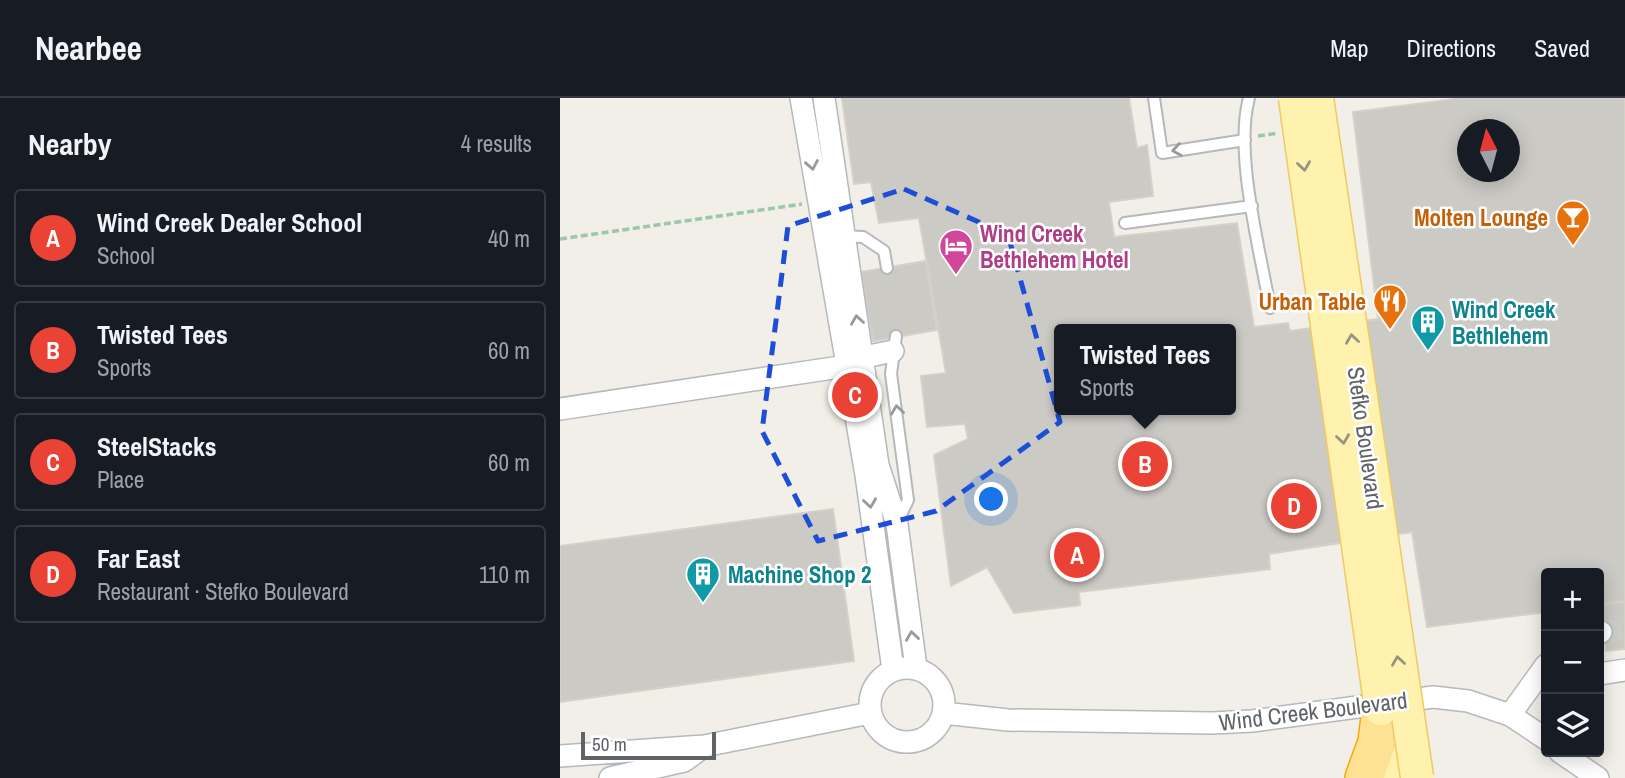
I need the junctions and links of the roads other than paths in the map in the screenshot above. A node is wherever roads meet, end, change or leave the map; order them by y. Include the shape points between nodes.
1 (801, 98) edge
2 (824, 98) edge
3 (1154, 98) edge
4 (1249, 98) edge
5 (1294, 98) edge
6 (1317, 98) edge
7 (1245, 140) junction
8 (1252, 206) junction
9 (1125, 223) dead end
10 (835, 237) junction
11 (887, 268) dead end
12 (1270, 307) dead end
13 (894, 344) joint
14 (854, 361) junction
15 (560, 409) edge
16 (897, 524) junction
17 (916, 668) junction
18 (893, 670) junction
19 (1625, 670) edge
20 (1604, 673) edge
21 (1541, 674) edge
22 (1381, 709) junction
23 (870, 713) junction
24 (943, 713) junction
25 (1510, 715) junction
26 (1541, 736) edge
27 (704, 747) junction
28 (560, 755) edge
29 (1567, 757) edge
30 (610, 778) edge
31 (1364, 778) edge
32 (1408, 778) edge
33 (1598, 778) edge

1 -> 10 street
2 - 10 street
7 -> 3 lane via 1162,153
4 - 7 lane
5 -> 22 main road, Stefko Boulevard, bridge
32 -> 6 main road, Stefko Boulevard, bridge
7 - 8 lane
8 - 9 lane
8 - 12 lane
10 - 11 lane via 863,237 884,251
10 - 14 street
13 - 14 street
16 -> 13 lane via 908,500 891,374
14 - 15 street
14 - 16 street
14 -> 18 street
17 -> 16 street
17 - 18 street
17 - 24 street via 935,681 944,701
18 - 23 street via 872,692
19 - 20 street
21 - 25 street
22 - 31 highway via 1377,742
22 - 32 main road, Stefko Boulevard
23 - 24 street via 890,738 912,741 932,732
23 - 27 street
24 - 25 street, Wind Creek Boulevard via 1008,720 1212,723 1433,697 1468,701
25 - 26 street, Wind Creek Boulevard
27 - 28 street
27 - 30 street via 684,761
29 - 33 street

